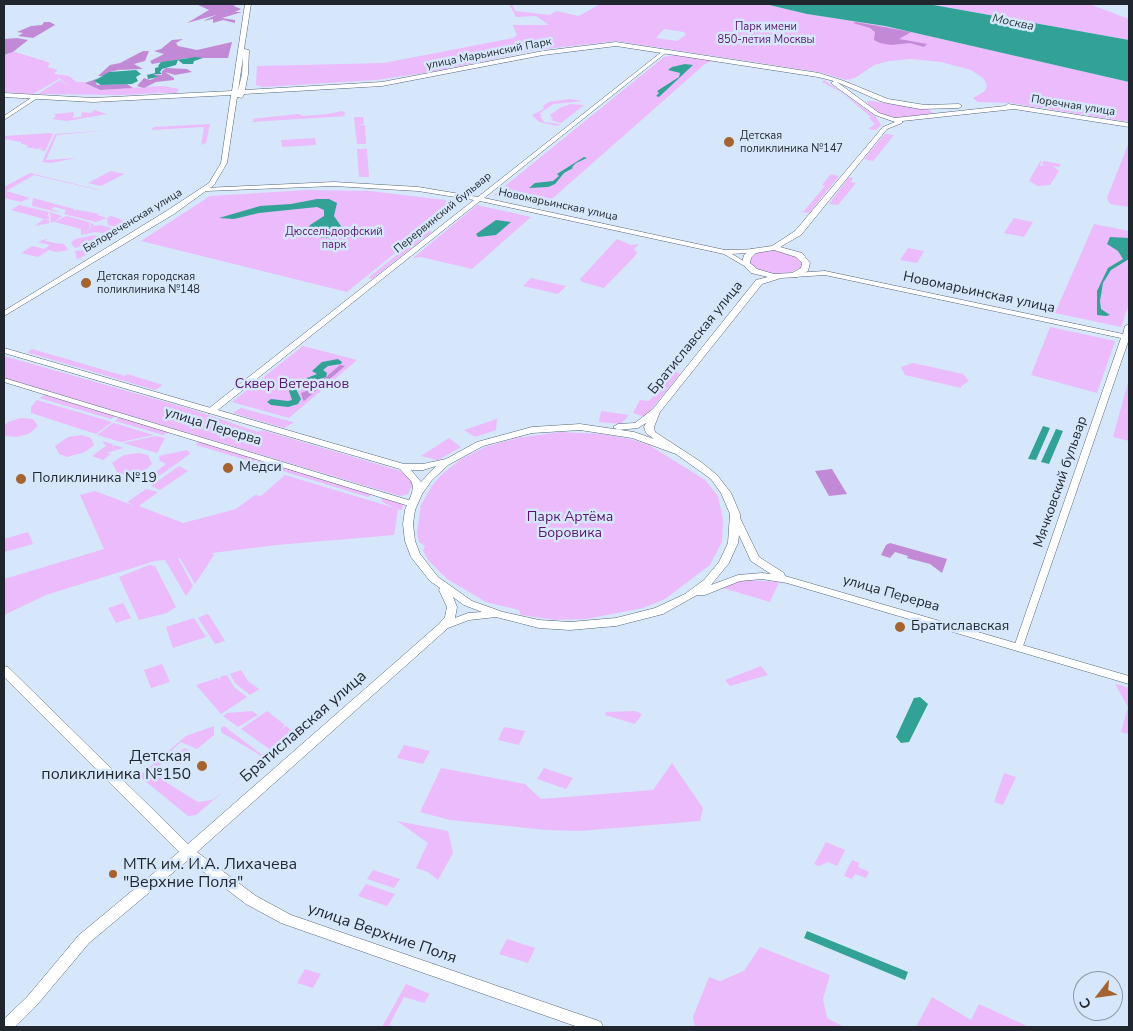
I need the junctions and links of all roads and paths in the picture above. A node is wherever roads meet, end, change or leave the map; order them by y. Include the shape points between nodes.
1 (248, 4) edge
2 (254, 4) edge
3 (666, 51) junction
4 (805, 73) junction
5 (254, 92) junction
6 (238, 93) junction
7 (4, 94) edge
8 (34, 98) junction
9 (887, 101) junction
10 (866, 106) junction
11 (920, 107) junction
12 (1013, 107) junction
13 (877, 114) junction
14 (930, 116) junction
15 (4, 118) edge
16 (908, 120) junction
17 (1129, 125) edge
18 (885, 128) junction
19 (206, 189) junction
20 (479, 199) junction
21 (798, 233) junction
22 (774, 248) junction
23 (760, 250) junction
24 (725, 252) junction
25 (796, 253) junction
26 (805, 260) junction
27 (751, 269) junction
28 (824, 272) junction
29 (794, 275) junction
30 (779, 276) junction
31 (759, 282) junction
32 (4, 314) edge
33 (1129, 326) edge
34 (1127, 336) edge
35 (4, 350) edge
36 (4, 380) edge
37 (212, 411) junction
38 (656, 411) junction
39 (604, 429) junction
40 (680, 452) junction
41 (454, 457) junction
42 (403, 468) junction
43 (415, 499) junction
44 (735, 514) junction
45 (788, 580) junction
46 (442, 587) junction
47 (658, 611) junction
48 (500, 615) junction
49 (442, 627) junction
50 (1019, 647) junction
51 (4, 670) edge
52 (1129, 680) edge
53 (188, 852) junction
54 (5, 1027) edge
55 (596, 1027) edge

1 - 6 main road
2 - 6 main road
3 - 4 main road, Поречная улица
3 - 5 main road, улица Марьинский Парк via 624,44 606,45 539,54 393,82
3 - 20 street, Перервинский бульвар
4 - 9 main road, Поречная улица via 839,80
4 - 10 main road, Поречная улица via 830,80
5 - 6 main road
5 - 6 main road
6 - 8 main road via 93,100
6 - 19 main road, Белореченская улица via 224,163 216,180
7 - 8 main road
8 - 15 street
9 - 10 main road, Поречная улица via 866,100
9 - 11 main road, Поречная улица
10 - 13 main road, Поречная улица
11 - 12 main road, Поречная улица
11 - 14 main road, Поречная улица via 937,111
12 - 14 main road, Поречная улица
12 - 17 main road, Поречная улица
13 - 16 main road, Поречная улица via 890,120
13 - 18 main road
14 - 16 main road, Поречная улица
16 - 18 main road
18 - 21 main road
19 - 20 street, Новомарьинская улица via 360,184
19 - 32 main road, Белореченская улица
20 - 24 street, Новомарьинская улица
20 - 37 street, Перервинский бульвар
21 - 22 main road
21 - 25 main road via 794,245
22 - 23 main road
22 - 25 main road
23 - 24 street, Новомарьинская улица
23 - 27 main road, Братиславская улица via 747,256 746,263
24 - 27 street, Новомарьинская улица
25 - 26 main road
26 - 28 street, Новомарьинская улица
26 - 29 main road via 805,268
27 - 30 main road, Братиславская улица
27 - 31 main road, Братиславская улица
28 - 29 street, Новомарьинская улица
28 - 34 street, Новомарьинская улица
29 - 30 main road, Братиславская улица
30 - 31 main road, Братиславская улица
31 - 38 main road, Братиславская улица
33 - 34 street, Мячковский бульвар
34 - 50 street, Мячковский бульвар
35 - 37 main road, улица Перерва
36 - 43 street, улица Перерва
37 - 42 main road, улица Перерва
38 - 39 main road, Братиславская улица via 638,425
38 - 40 main road, Братиславская улица via 649,430 653,436
39 - 40 main road, Братиславская улица via 644,438
39 - 41 main road, Братиславская улица via 525,431 492,439
40 - 44 main road, Братиславская улица via 714,477 726,493
41 - 42 main road, улица Перерва via 423,467
41 - 43 main road, Братиславская улица via 429,478
42 - 43 main road via 416,480
43 - 46 main road, Братиславская улица via 408,524 412,547 423,568
44 - 45 main road, улица Перерва via 755,559
44 - 47 main road, Братиславская улица via 733,543 721,568 697,591
45 - 47 main road, улица Перерва via 762,576 730,580
45 - 50 main road, улица Перерва
46 - 48 main road, Братиславская улица via 468,603
46 - 49 main road, Братиславская улица via 452,607 450,617
47 - 48 main road, Братиславская улица via 624,621 585,625 539,624
48 - 49 main road, Братиславская улица via 468,617
49 - 53 main road, Братиславская улица
50 - 52 main road, улица Перерва
51 - 53 main road, улица Верхние Поля
53 - 54 main road, Братиславская улица via 84,939 32,1001
53 - 55 main road, улица Верхние Поля via 230,886 286,919

